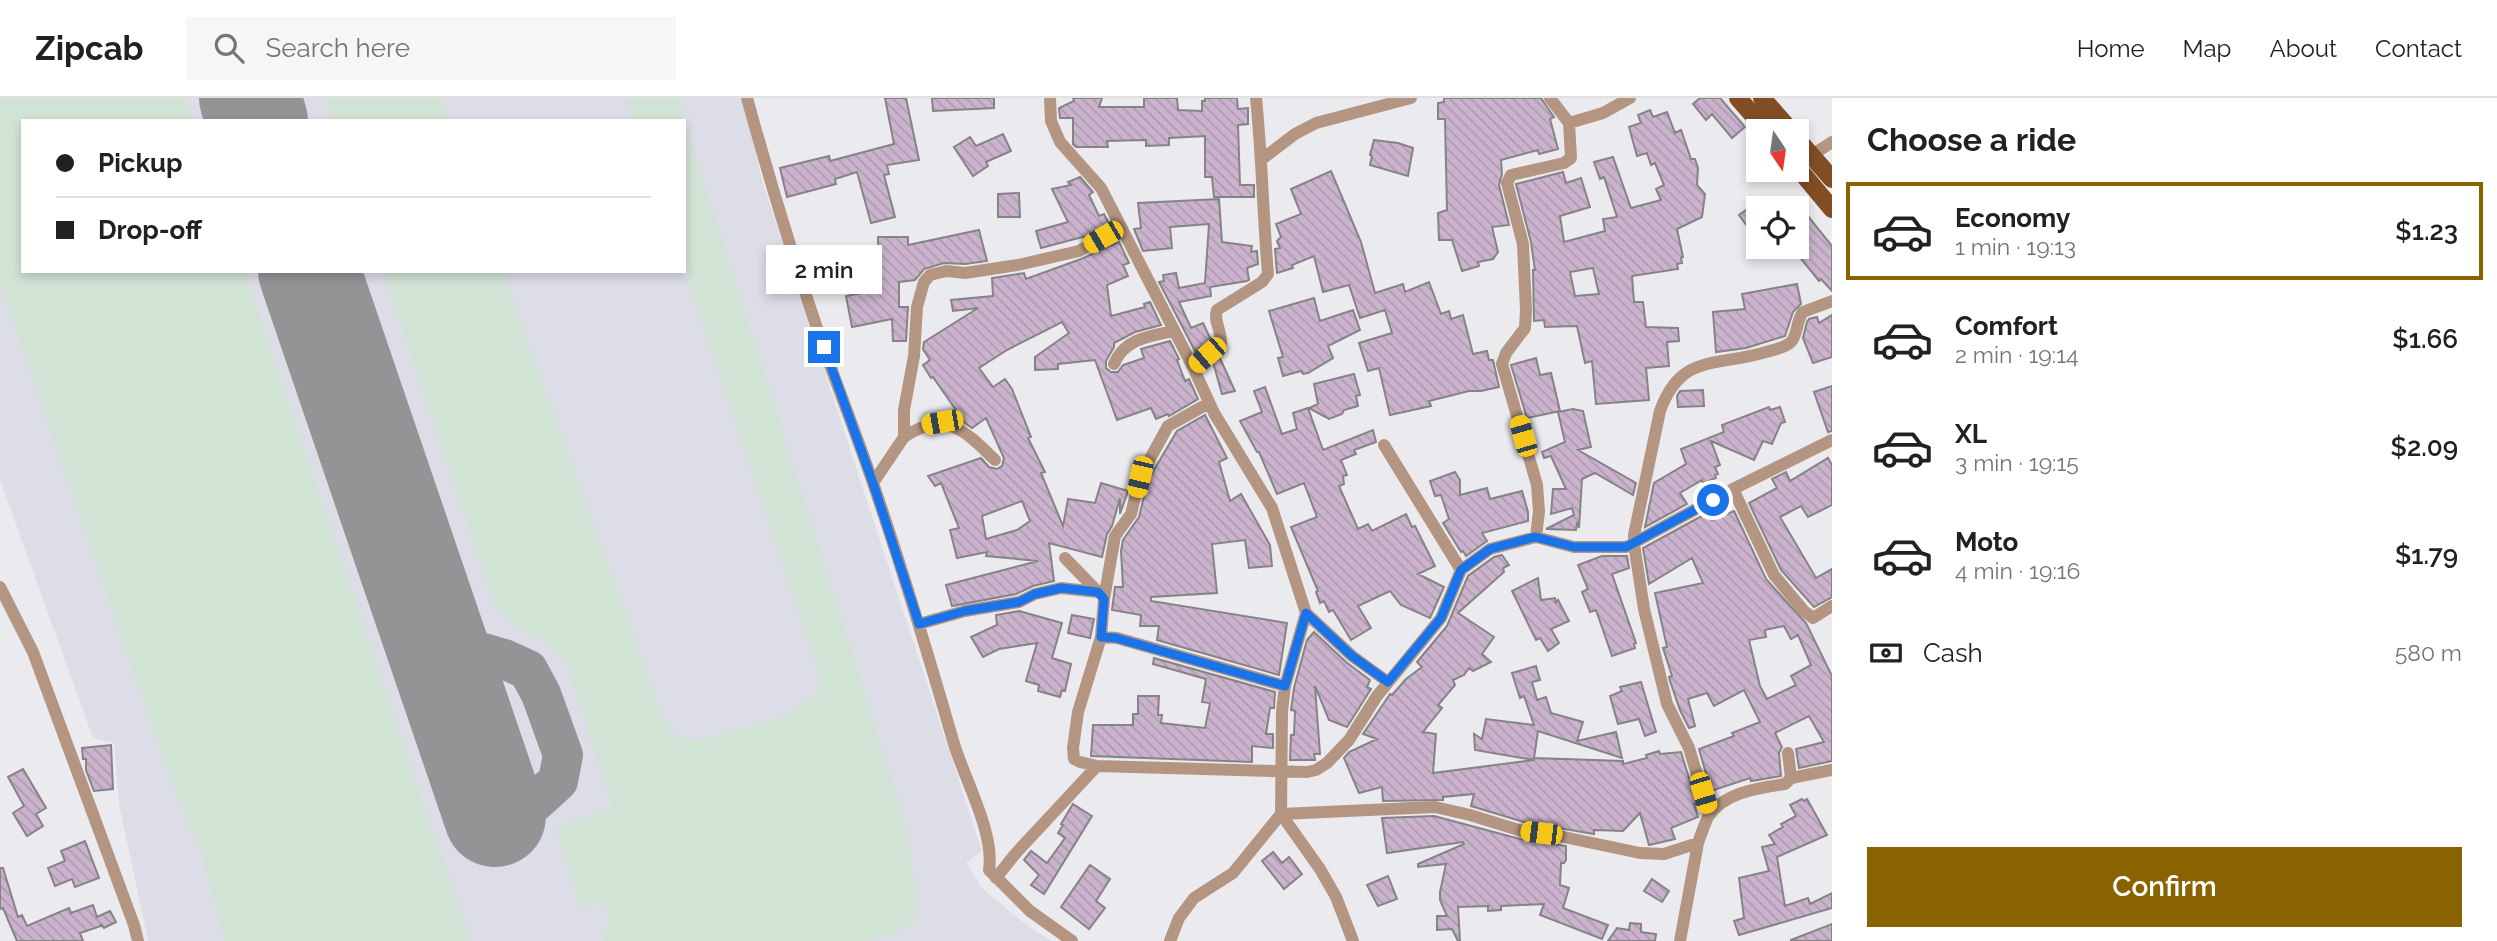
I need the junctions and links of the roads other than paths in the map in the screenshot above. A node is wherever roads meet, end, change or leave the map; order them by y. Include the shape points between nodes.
1 (747, 98) edge
2 (1050, 98) edge
3 (1256, 98) edge
4 (1411, 98) edge
5 (1550, 98) edge
6 (1630, 98) edge
7 (1738, 98) edge
8 (1762, 98) edge
9 (1756, 119) edge
10 (1780, 119) edge
11 (1569, 123) junction
12 (1832, 142) edge
13 (1812, 155) joint
14 (1262, 159) junction
15 (1832, 178) edge
16 (1810, 182) edge
17 (1832, 208) edge
18 (1121, 227) junction
19 (1832, 301) edge
20 (1174, 331) junction
21 (1114, 364) dead end
22 (1194, 367) junction
23 (1209, 403) junction
24 (904, 437) junction
25 (1832, 440) edge
26 (1384, 445) dead end
27 (995, 460) dead end
28 (873, 483) junction
29 (1733, 489) junction
30 (1535, 537) junction
31 (1634, 544) junction
32 (1065, 558) dead end
33 (1461, 570) junction
34 (0, 587) edge
35 (1101, 595) junction
36 (1832, 606) edge
37 (1306, 613) junction
38 (919, 624) junction
39 (1101, 637) junction
40 (1388, 682) junction
41 (1285, 686) junction
42 (1788, 752) dead end
43 (1097, 765) junction
44 (1281, 770) junction
45 (1832, 770) edge
46 (1791, 778) junction
47 (1281, 814) junction
48 (1709, 815) junction
49 (1698, 843) junction
50 (996, 878) junction
51 (138, 941) edge
52 (1072, 941) edge
53 (1170, 941) edge
54 (1353, 941) edge
55 (1680, 941) edge

1 - 28 street via 776,204
2 - 18 street via 1051,121 1060,142 1101,188
3 - 14 street
4 - 14 street via 1316,123
5 - 11 street
6 - 11 street via 1603,113
7 - 9 main road
8 - 10 main road
11 - 30 street via 1571,158 1511,175 1507,183 1523,244 1526,310 1525,328 1502,364 1537,485
12 - 13 street
13 - 15 main road
14 - 22 street via 1268,274 1217,310 1221,343
16 - 17 main road
18 - 20 street
18 - 24 street via 1079,251 1018,265 930,275 917,307
19 - 31 street via 1803,312 1794,337 1784,346 1693,367 1678,378 1660,411
20 - 21 street via 1133,341 1119,351
20 - 22 street
22 - 23 street
23 - 35 street via 1168,426 1155,448 1140,477 1131,514 1115,536
23 - 37 street via 1272,508
24 - 27 street via 920,426 942,422 959,429
24 - 28 street
25 - 29 street
26 - 33 street
28 - 38 street
29 - 31 street
29 - 36 street via 1774,575 1804,611 1813,618
30 - 31 street via 1574,547
30 - 33 street via 1490,549
31 - 48 street via 1667,704 1689,748
32 - 35 street
33 - 40 street via 1441,618
34 - 51 street via 33,652
35 - 38 street via 1061,588
35 - 39 street
37 - 40 street
37 - 41 street
38 - 50 street via 958,757 987,835 989,870
39 - 41 street
39 - 43 street via 1078,712 1073,748 1074,759
40 - 44 street via 1349,740 1327,763 1307,772
41 - 44 street
42 - 46 street
43 - 44 street
43 - 50 street
44 - 47 street
45 - 46 street
46 - 48 street via 1785,785 1738,794
47 - 49 street via 1435,807 1522,831 1640,853 1664,854
47 - 53 street via 1233,873 1194,898
47 - 54 street via 1336,897
48 - 49 street
49 - 55 street
50 - 52 street via 1030,911

